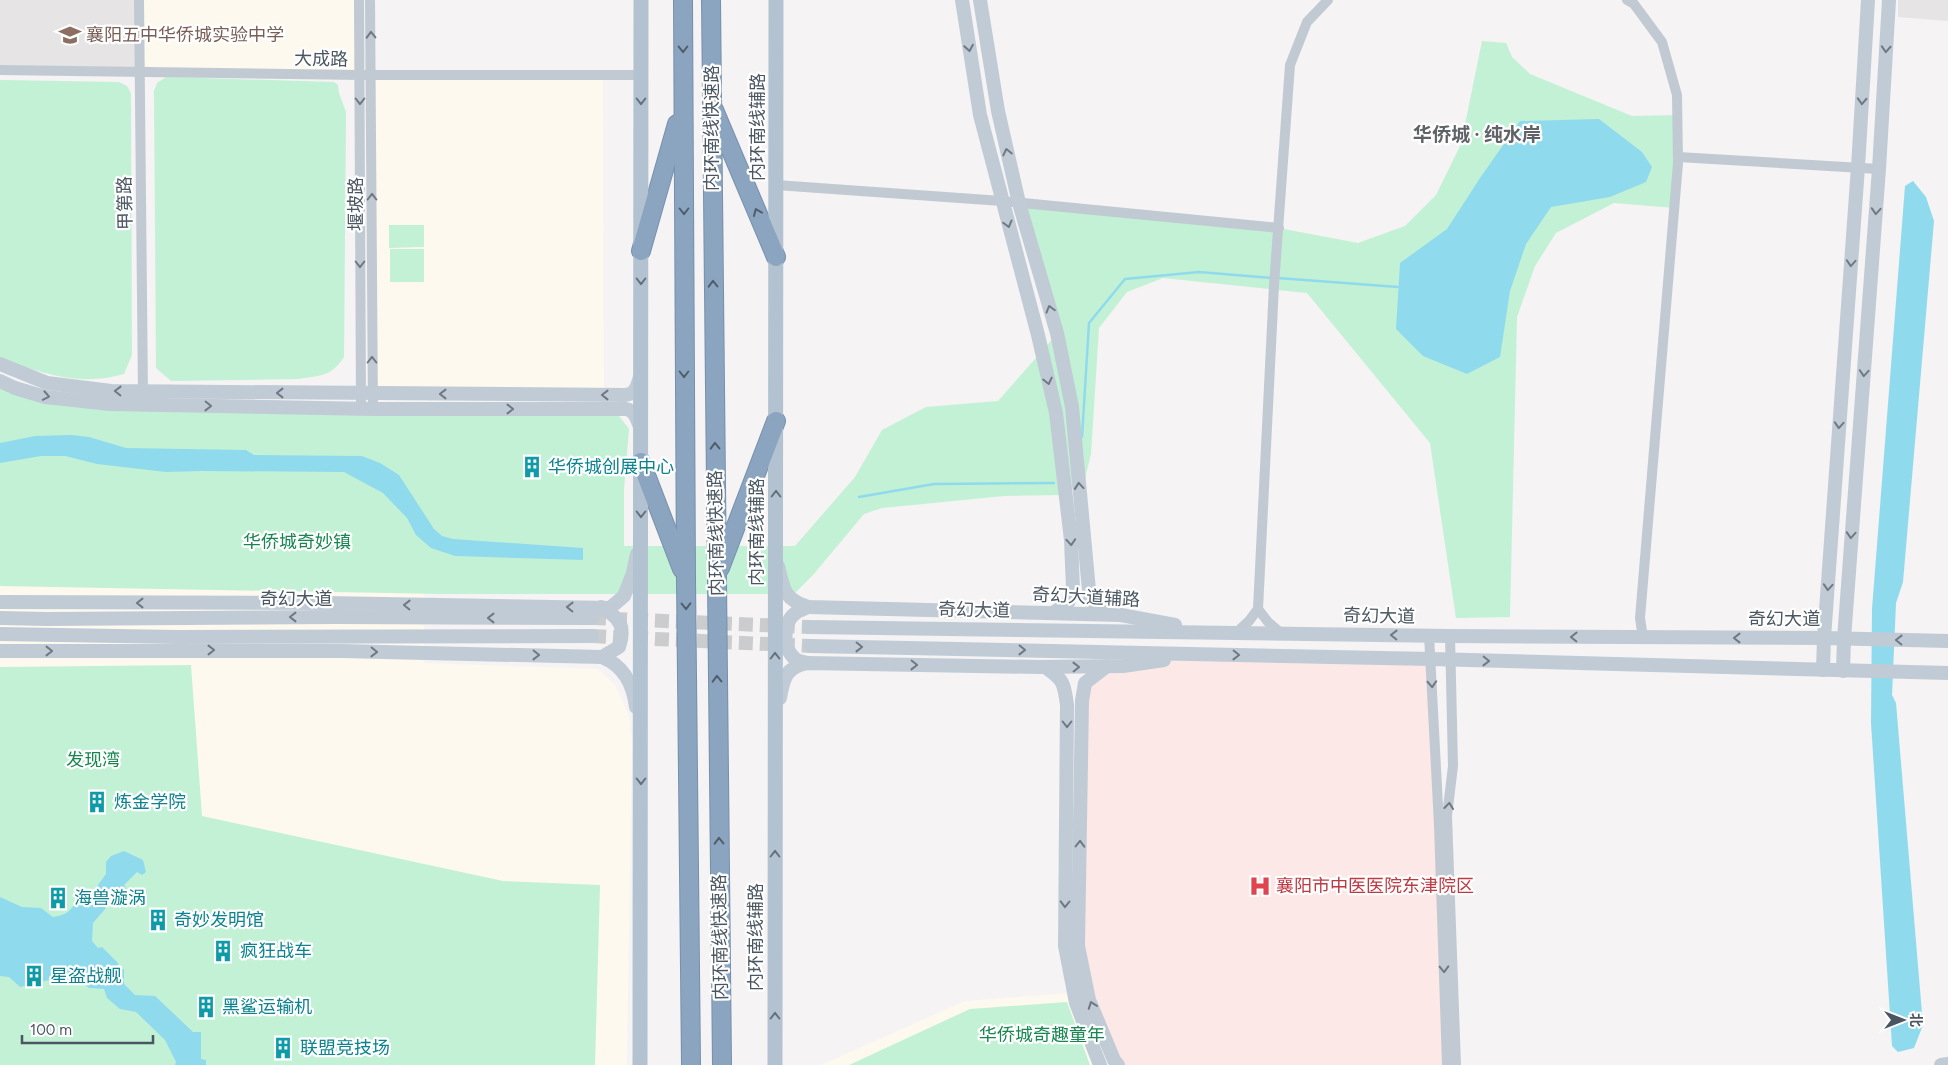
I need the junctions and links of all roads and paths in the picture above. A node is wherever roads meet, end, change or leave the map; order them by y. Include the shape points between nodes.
1 (139, 0) edge
2 (359, 0) edge
3 (370, 0) edge
4 (641, 0) edge
5 (683, 0) edge
6 (712, 0) edge
7 (776, 0) edge
8 (962, 0) edge
9 (980, 0) edge
10 (1328, 0) edge
11 (1626, 0) edge
12 (1868, 0) edge
13 (1889, 0) edge
14 (0, 70) edge
15 (140, 73) junction
16 (371, 75) junction
17 (641, 75) junction
18 (360, 76) junction
19 (711, 103) junction
20 (683, 104) junction
21 (1678, 157) junction
22 (1858, 168) junction
23 (1879, 169) junction
24 (776, 185) junction
25 (1002, 201) junction
26 (1019, 203) junction
27 (1279, 228) junction
28 (641, 251) junction
29 (776, 257) junction
30 (0, 364) edge
31 (641, 374) junction
32 (0, 381) edge
33 (367, 393) junction
34 (143, 398) junction
35 (367, 408) junction
36 (776, 421) junction
37 (641, 429) junction
38 (641, 462) junction
39 (641, 538) junction
40 (776, 556) junction
41 (716, 578) junction
42 (686, 579) junction
43 (0, 602) edge
44 (192, 603) junction
45 (308, 603) junction
46 (808, 607) junction
47 (601, 608) junction
48 (1258, 609) junction
49 (1053, 613) junction
50 (1106, 614) junction
51 (342, 617) junction
52 (0, 618) edge
53 (157, 618) junction
54 (592, 618) tunnel mouth
55 (809, 627) tunnel mouth
56 (1210, 632) junction
57 (1236, 633) junction
58 (1281, 633) junction
59 (0, 634) edge
60 (339, 636) junction
61 (592, 636) tunnel mouth
62 (1430, 636) junction
63 (1450, 636) junction
64 (160, 637) junction
65 (1643, 638) junction
66 (1824, 638) junction
67 (1844, 639) junction
68 (1948, 641) edge
69 (810, 646) tunnel mouth
70 (191, 650) junction
71 (0, 651) edge
72 (308, 651) junction
73 (1206, 654) junction
74 (602, 657) junction
75 (1431, 659) junction
76 (1450, 660) junction
77 (806, 663) junction
78 (1107, 666) junction
79 (1046, 667) junction
80 (1824, 670) junction
81 (1843, 671) junction
82 (1948, 673) edge
83 (775, 731) junction
84 (641, 744) junction
85 (1948, 1064) edge
86 (640, 1065) edge
87 (691, 1065) edge
88 (722, 1065) edge
89 (775, 1065) edge
90 (1100, 1065) edge
91 (1118, 1065) edge
92 (1447, 1065) edge
93 (1456, 1065) edge
94 (1941, 1065) edge

1 - 15 street, 甲第路
2 - 18 street, 堰坡路
16 -> 3 street, 堰坡路
4 - 17 main road
5 -> 20 highway, 内环南线快速路
6 - 19 highway, 内环南线快速路
7 - 24 main road, 内环南线辅路
8 -> 25 street via 980,115
26 -> 9 street via 998,111
10 - 27 street via 1307,22 1290,65
11 - 21 street via 1634,4 1662,42 1677,96
12 -> 22 street
13 -> 23 street
14 - 15 street, 大成路
15 - 18 street, 大成路
15 - 34 street, 甲第路
16 - 17 street, 大成路
16 - 18 street, 大成路
33 -> 16 street, 堰坡路
17 -> 28 main road
18 -> 33 street, 堰坡路
29 -> 19 highway
41 -> 19 highway, 内环南线快速路
20 - 28 highway
20 -> 42 highway, 内环南线快速路
21 - 22 street
21 - 65 street via 1640,618
22 - 23 street
22 -> 66 street
23 -> 67 street
24 - 25 street
24 - 29 main road, 内环南线辅路
25 - 26 street
25 -> 49 street via 1056,413 1071,540 1073,589 1068,603
26 - 27 street
50 -> 26 street via 1090,601 1072,407 1057,334
27 - 48 street
28 -> 31 main road
29 - 36 main road, 内环南线辅路
34 -> 30 street via 47,383
31 -> 33 street via 631,395
31 - 37 main road
32 -> 34 street via 45,397 110,404
33 -> 34 street
33 - 35 street, 堰坡路
34 -> 35 street
35 -> 37 street via 626,409 635,414
40 -> 36 main road, 内环南线辅路
36 - 41 highway
37 - 38 main road
38 -> 39 main road
38 - 42 highway
39 - 47 street via 624,596 610,608
39 - 84 main road
40 - 46 street, 奇幻大道辅路 via 786,594
83 -> 40 main road, 内环南线辅路
88 -> 41 highway, 内环南线快速路
42 -> 87 highway, 内环南线快速路
44 -> 43 street
44 - 45 street
44 - 53 street
47 -> 45 street
45 - 51 street
46 - 49 street, 奇幻大道辅路
46 - 77 street via 796,613 787,624 785,634 788,648 796,659
47 - 74 street via 615,615 622,626 618,647
48 - 57 street
48 - 58 street
49 - 50 street, 奇幻大道辅路
50 - 56 street, 奇幻大道辅路
51 -> 53 street, 奇幻大道
54 -> 51 street, 奇幻大道
52 - 53 street, 奇幻大道
55 - 56 street, 奇幻大道
56 - 57 street, 奇幻大道
57 - 58 street, 奇幻大道
62 -> 58 street, 奇幻大道
59 - 64 street
60 - 61 street
60 - 64 street
60 - 72 street
62 - 63 street, 奇幻大道
62 - 75 street
65 -> 63 street, 奇幻大道
63 - 76 street
64 - 70 street
66 -> 65 street, 奇幻大道
66 - 67 street, 奇幻大道
66 - 80 street
68 -> 67 street, 奇幻大道
67 - 81 street
69 -> 73 street
71 -> 70 street
70 -> 72 street
72 -> 74 street
73 -> 75 street
73 - 78 street
74 - 84 street via 625,673 634,693
75 - 76 street
75 -> 92 street
76 -> 80 street
93 -> 76 street via 1448,816 1453,766
77 -> 79 street
77 - 83 street via 789,671 783,681
79 -> 78 street
91 -> 78 street via 1089,1000 1078,946 1082,701 1085,683
79 -> 90 street via 1059,676 1067,705 1065,946 1076,1004
80 - 81 street
81 - 82 street
89 -> 83 main road, 内环南线辅路
84 -> 86 main road
85 - 94 street

